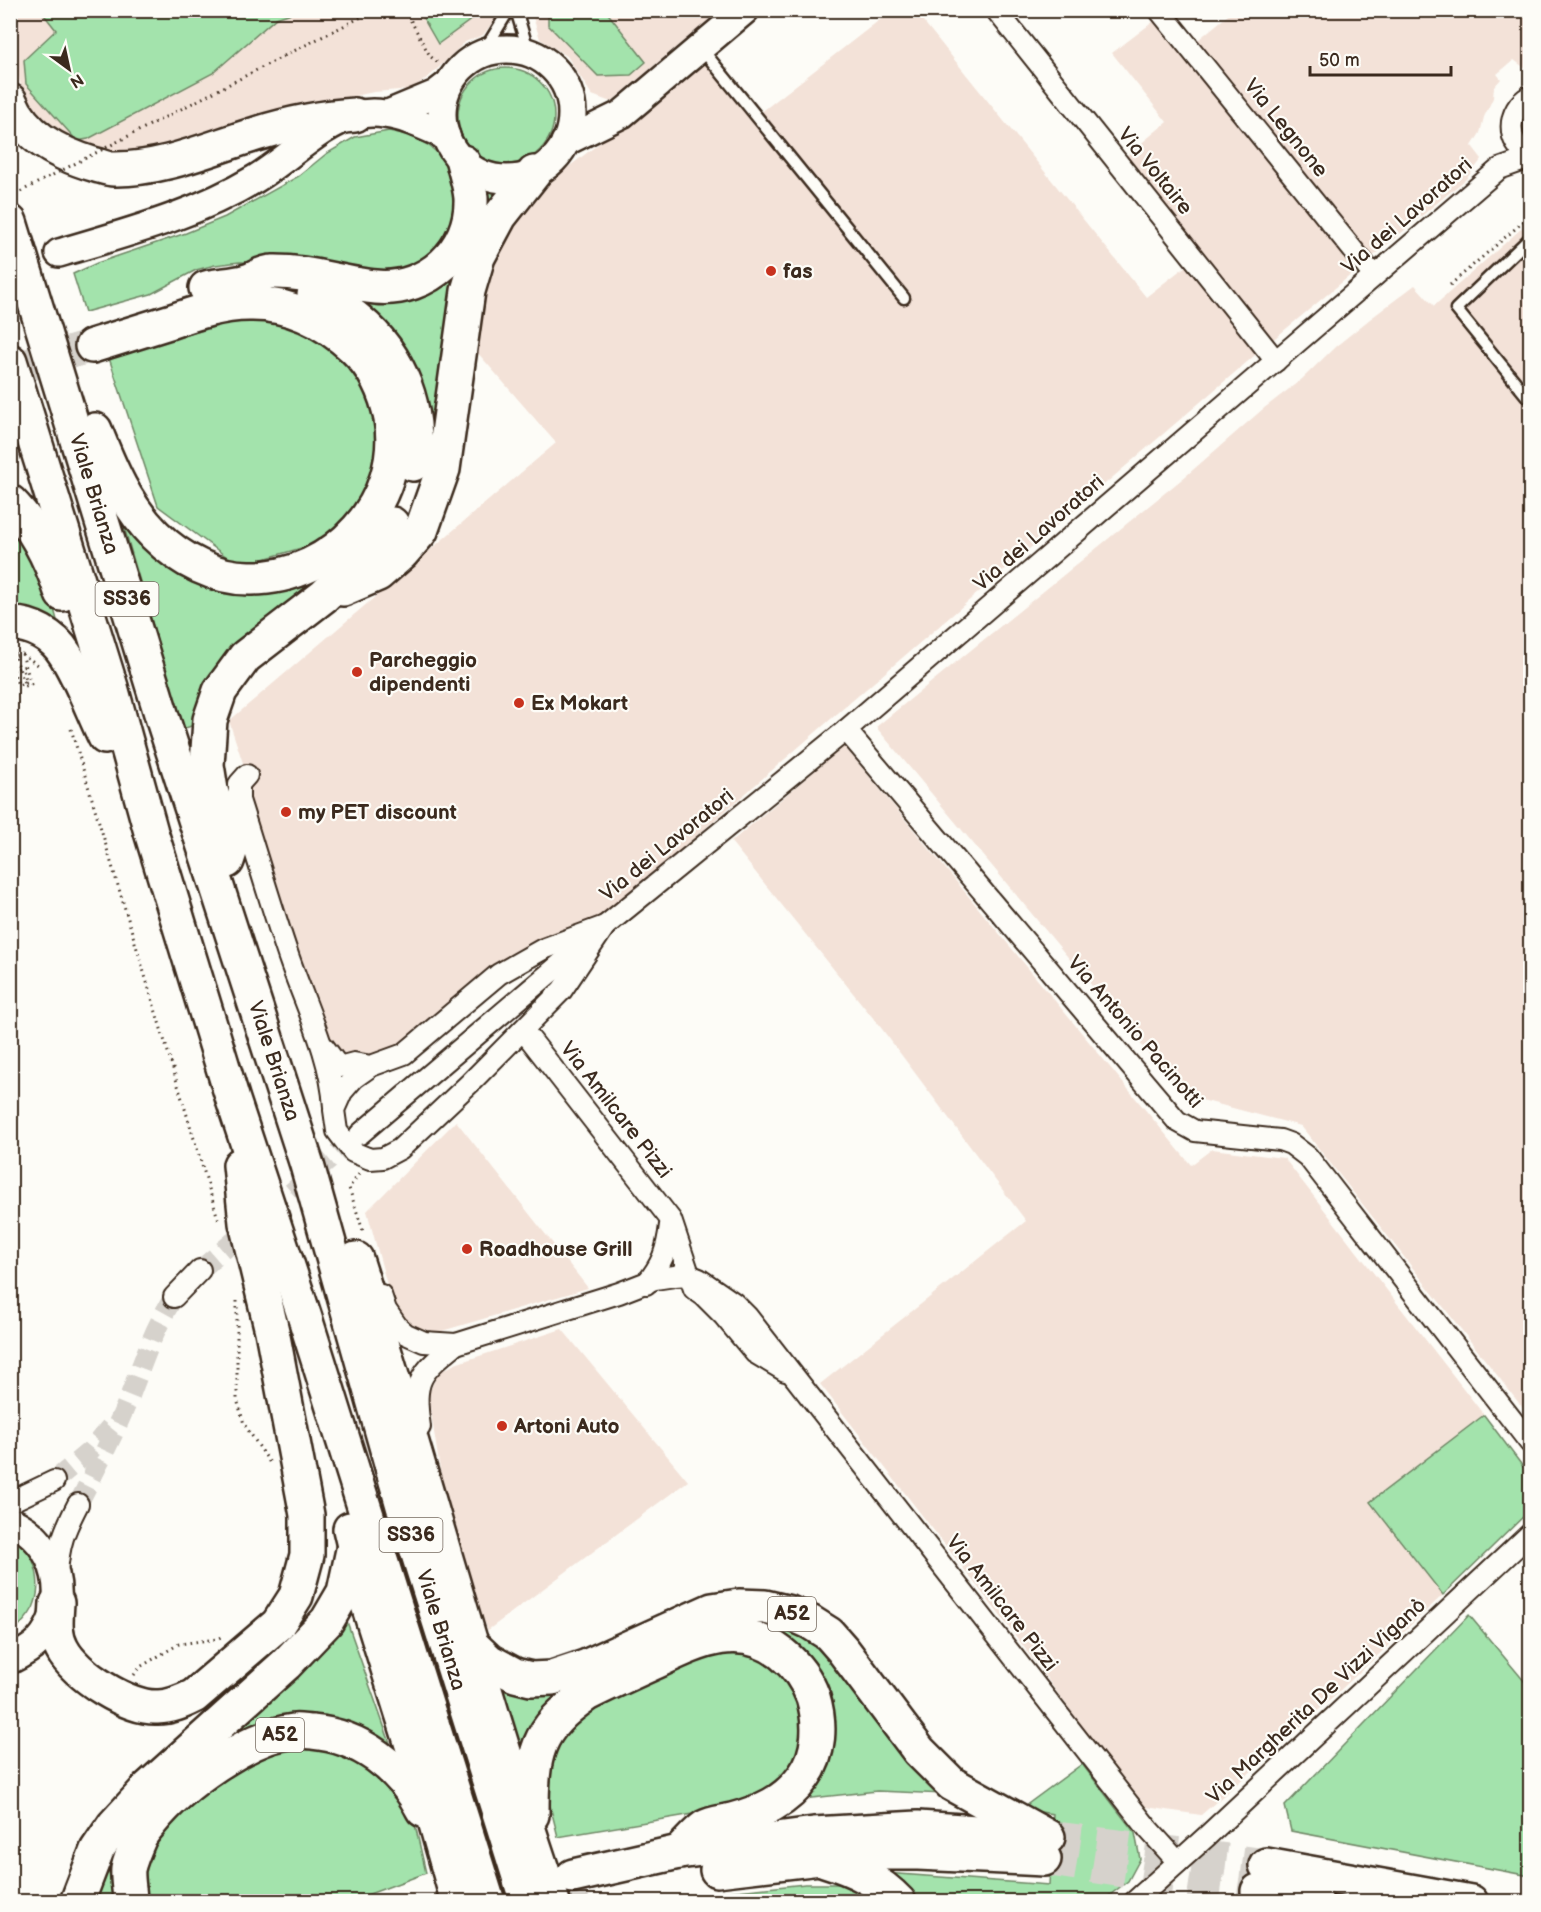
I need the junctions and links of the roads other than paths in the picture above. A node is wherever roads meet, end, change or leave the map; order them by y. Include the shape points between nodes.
1 (509, 10) edge
2 (516, 10) edge
3 (745, 10) edge
4 (996, 10) edge
5 (1160, 10) edge
6 (701, 47) junction
7 (529, 53) junction
8 (482, 54) junction
9 (451, 81) junction
10 (1530, 96) edge
11 (10, 101) edge
12 (571, 101) junction
13 (388, 114) junction
14 (622, 114) junction
15 (355, 115) junction
16 (1512, 134) junction
17 (565, 142) junction
18 (455, 149) junction
19 (1530, 157) edge
20 (1499, 169) junction
21 (534, 173) junction
22 (10, 222) edge
23 (1530, 238) edge
24 (59, 253) tunnel mouth
25 (1374, 276) junction
26 (246, 282) junction
27 (904, 298) dead end
28 (37, 308) junction
29 (10, 360) edge
30 (1276, 361) junction
31 (1530, 400) edge
32 (10, 502) edge
33 (324, 596) junction
34 (10, 624) edge
35 (846, 730) junction
36 (105, 737) junction
37 (247, 776) dead end
38 (151, 832) junction
39 (219, 889) junction
40 (605, 926) junction
41 (523, 1030) junction
42 (321, 1042) junction
43 (371, 1066) junction
44 (233, 1100) junction
45 (334, 1110) junction
46 (360, 1134) tunnel mouth
47 (307, 1165) junction
48 (671, 1220) junction
49 (351, 1245) junction
50 (200, 1270) tunnel mouth
51 (692, 1282) junction
52 (646, 1284) junction
53 (174, 1297) tunnel mouth
54 (305, 1318) junction
55 (456, 1344) junction
56 (1530, 1443) edge
57 (54, 1481) tunnel mouth
58 (426, 1493) junction
59 (10, 1502) edge
60 (78, 1504) tunnel mouth
61 (10, 1521) edge
62 (1530, 1534) edge
63 (354, 1546) junction
64 (57, 1590) junction
65 (472, 1645) junction
66 (10, 1660) edge
67 (533, 1842) junction
68 (1046, 1848) junction
69 (679, 1852) junction
70 (818, 1857) junction
71 (1178, 1862) junction
72 (454, 1888) edge
73 (77, 1902) edge
74 (130, 1902) edge
75 (488, 1902) edge
76 (527, 1902) edge
77 (553, 1902) edge
78 (899, 1902) edge
79 (1134, 1902) edge
80 (1316, 1902) edge
81 (1471, 1902) edge

1 - 8 lane
2 - 7 lane
3 - 6 main road
4 - 30 street, Via Voltaire
5 - 25 street, Via Legnone
6 - 14 main road
6 - 27 lane
7 - 8 main road via 506,49
7 - 12 main road via 557,72
8 - 9 main road
9 - 13 main road via 436,94
9 - 18 main road via 442,110
10 - 16 street, Via dei Lavoratori via 1518,106
11 - 15 highway via 40,140 75,159 112,169 168,163 303,121
12 - 14 main road via 587,110
12 - 17 main road via 572,120
13 - 15 main road
13 - 18 main road via 427,127
14 - 17 main road
15 - 24 main road via 335,123 256,179 209,203
16 - 19 street
16 - 20 street, Via dei Lavoratori
17 - 21 main road via 558,154
18 - 21 main road via 484,175 497,178
18 - 26 highway via 471,198 469,216 458,248 427,277 379,288 270,272
19 - 20 street, Via dei Lavoratori
20 - 25 street, Via dei Lavoratori
21 - 33 highway via 500,216 478,257 468,291 443,469 421,531 378,574
22 - 28 highway, Viale Brianza / SS36
23 - 31 lane via 1455,309
25 - 30 street, Via dei Lavoratori
26 - 28 highway via 206,288 89,335 209,309 270,305 293,310 326,325 362,356 389,408 393,447 385,489 350,540 319,561 284,574 252,579 191,563 155,535 111,472 78,389 60,326 54,317
26 - 33 highway via 310,292 335,304 374,335 409,394 415,442 402,503 392,524
28 - 39 highway, Viale Brianza / SS36
29 - 38 highway, Viale Brianza / SS36 via 108,676
30 - 35 street, Via dei Lavoratori
32 - 36 highway via 31,526 55,573
33 - 39 highway via 245,657 220,691 210,720 207,765 230,852
34 - 36 highway via 38,629 64,652
35 - 40 street, Via dei Lavoratori
35 - 56 street, Via Antonio Pacinotti via 1177,1121 1195,1131 1280,1140 1308,1157
36 - 38 highway via 117,774
37 - 42 street, Via dei Lavoratori via 239,784 239,800 289,958
38 - 44 highway, Viale Brianza / SS36
39 - 47 highway, Viale Brianza / SS36
40 - 41 street, Via dei Lavoratori via 562,990
40 - 43 street, Via dei Lavoratori via 543,949 499,974 404,1054
40 - 46 street, Via dei Lavoratori
41 - 45 street, Via dei Lavoratori via 400,1149 383,1158 370,1159 353,1152 337,1131
41 - 48 street, Via Amilcare Pizzi
42 - 43 street, Via dei Lavoratori via 339,1067 354,1063
42 - 45 street, Via dei Lavoratori via 333,1083
43 - 45 street, Via dei Lavoratori via 342,1092
44 - 54 highway, Viale Brianza / SS36
44 - 64 highway via 246,1223 273,1331 307,1515 308,1555 296,1596 278,1624 194,1696 157,1708 132,1703 102,1687 74,1665 62,1649 56,1631
47 - 49 highway
47 - 76 highway, Viale Brianza / SS36 via 403,1506
48 - 51 street, Via Amilcare Pizzi
48 - 52 street via 663,1259
49 - 55 street via 369,1262 386,1310 397,1326 424,1342
49 - 58 highway
50 - 53 street
51 - 52 street via 655,1279
51 - 71 street, Via Amilcare Pizzi via 709,1285 747,1316
52 - 55 street
54 - 63 highway via 316,1416
54 - 75 highway, Viale Brianza / SS36
55 - 58 street via 429,1365 418,1386 416,1401
57 - 59 street
58 - 65 highway
60 - 64 street via 58,1550
61 - 64 main road via 41,1543 48,1554
62 - 71 street, Via Margherita De Vizzi Viganò
63 - 72 highway via 368,1605
63 - 73 highway, A52 via 344,1592 327,1621 286,1664 148,1788 114,1825 97,1850
64 - 66 main road via 53,1618 38,1642
65 - 67 highway
65 - 68 highway, A52 via 489,1661 515,1675 552,1678 712,1610 765,1607 790,1613 829,1634 920,1751 952,1784
67 - 69 highway via 535,1761 544,1734 559,1716 587,1694 700,1641 731,1636 758,1640 790,1660 805,1681 817,1714 815,1751 792,1792 773,1806 706,1827
67 - 77 highway
68 - 69 highway via 918,1828 814,1834
68 - 70 highway
69 - 70 highway via 581,1885
70 - 78 highway via 868,1877
71 - 79 street, Via Margherita De Vizzi Viganò
72 - 74 highway, A52 via 422,1808 402,1778 355,1742 329,1734 294,1731 265,1739 223,1760 184,1787 160,1811 140,1836 128,1869
80 - 81 highway via 1262,1878

